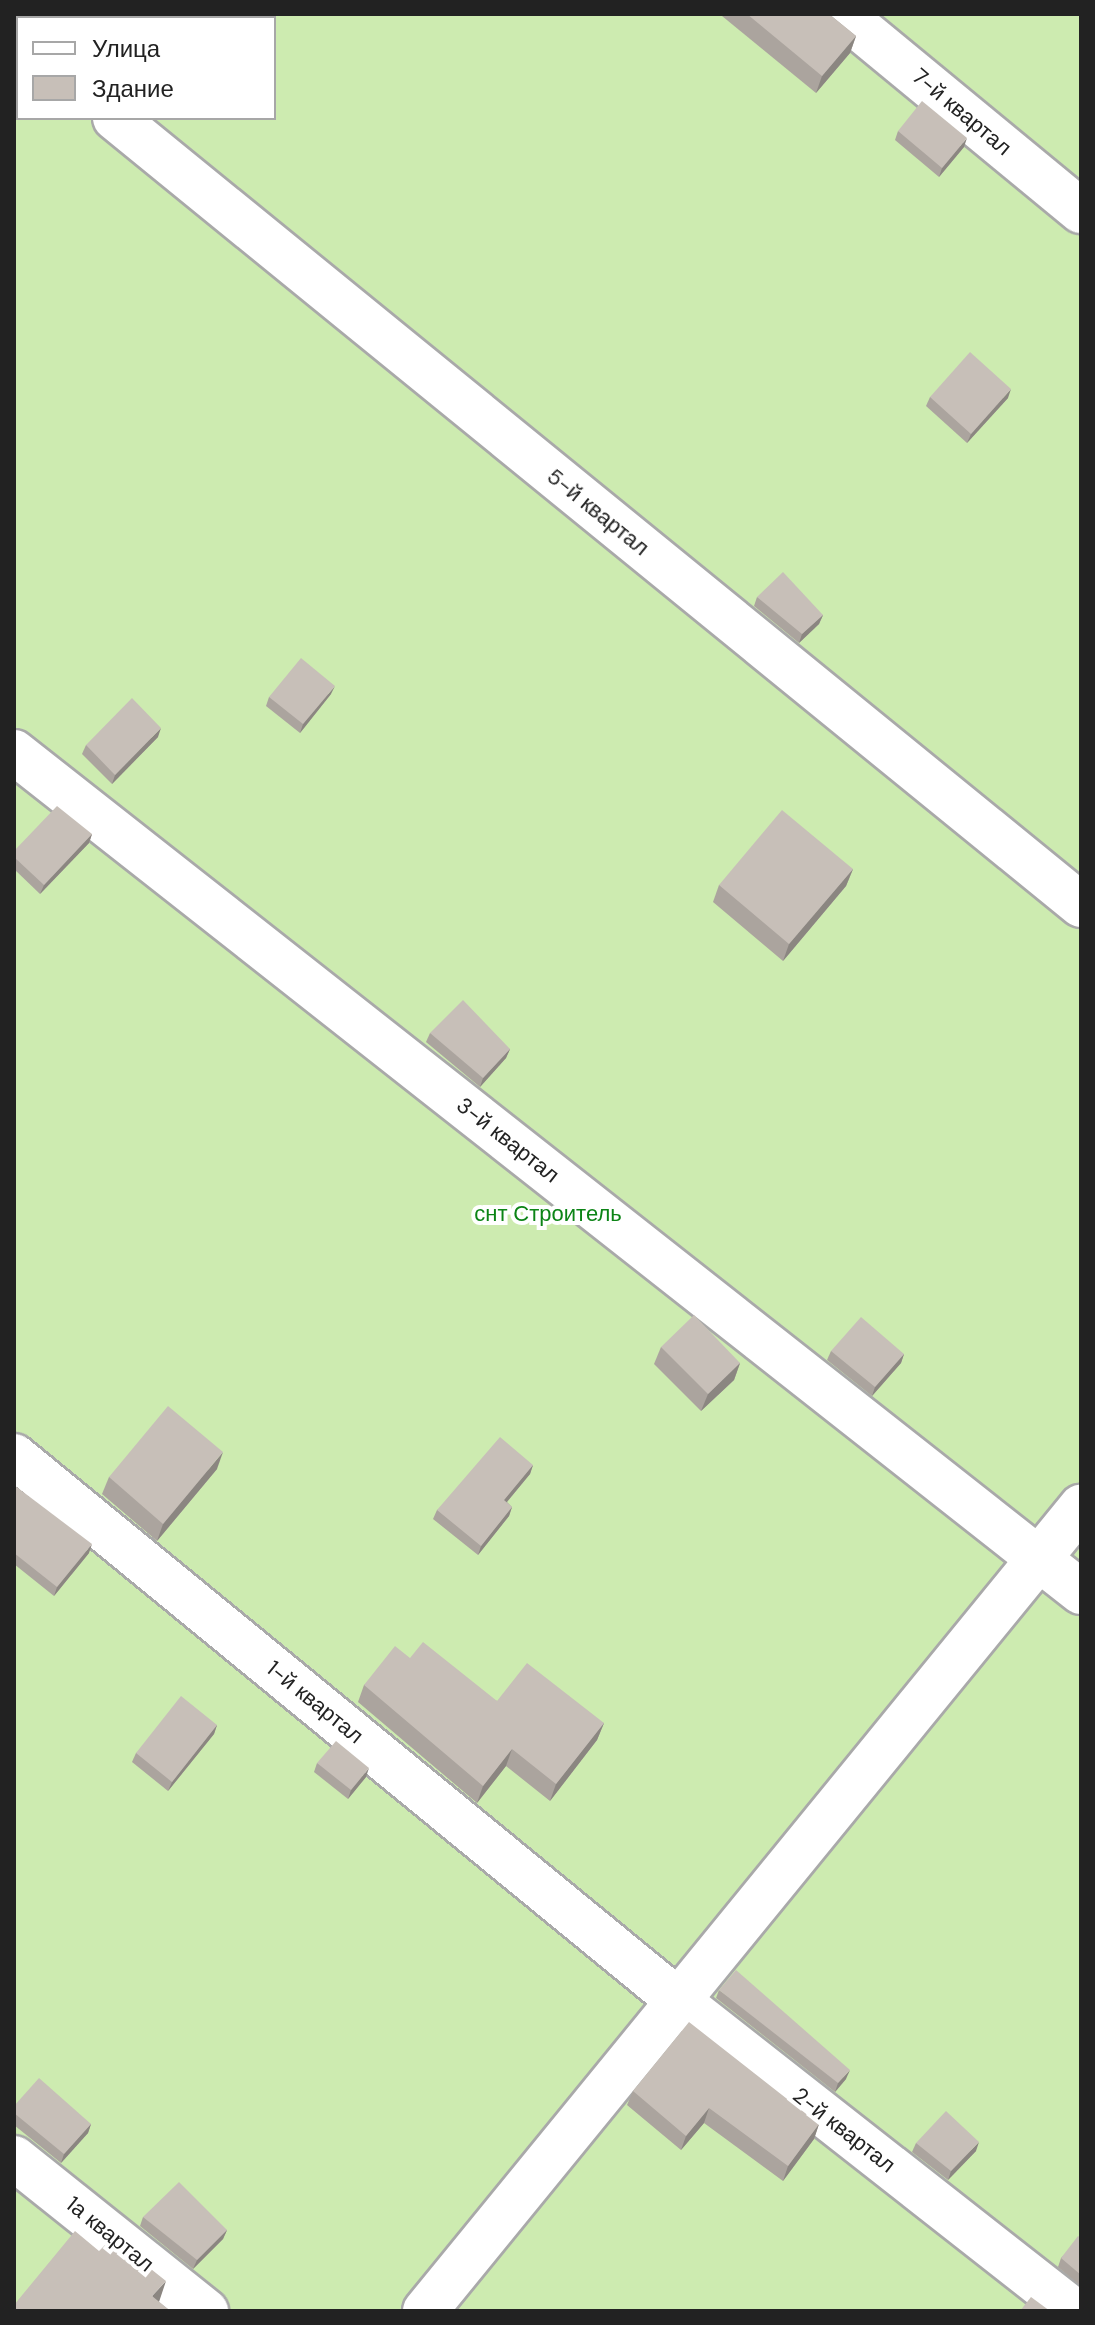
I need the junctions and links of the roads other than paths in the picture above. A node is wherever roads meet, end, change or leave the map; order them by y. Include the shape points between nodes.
1 (842, 14) edge
2 (117, 120) edge
3 (1081, 211) edge
4 (14, 752) edge
5 (1081, 905) edge
6 (14, 1456) edge
7 (1081, 1507) edge
8 (1039, 1558) junction
9 (1081, 1592) edge
10 (616, 1947) joint
11 (675, 1998) junction
12 (14, 2158) edge
13 (206, 2311) edge
14 (425, 2311) edge
15 (1074, 2311) edge

1 - 3 street, 7-й квартал
2 - 5 street, 5-й квартал
4 - 8 street, 3-й квартал
6 - 10 street, 1-й квартал
7 - 8 street
8 - 9 street, 3-й квартал
8 - 11 street
10 - 11 street, 2-й квартал
11 - 14 street
11 - 15 street, 2-й квартал
12 - 13 street, 1а квартал

